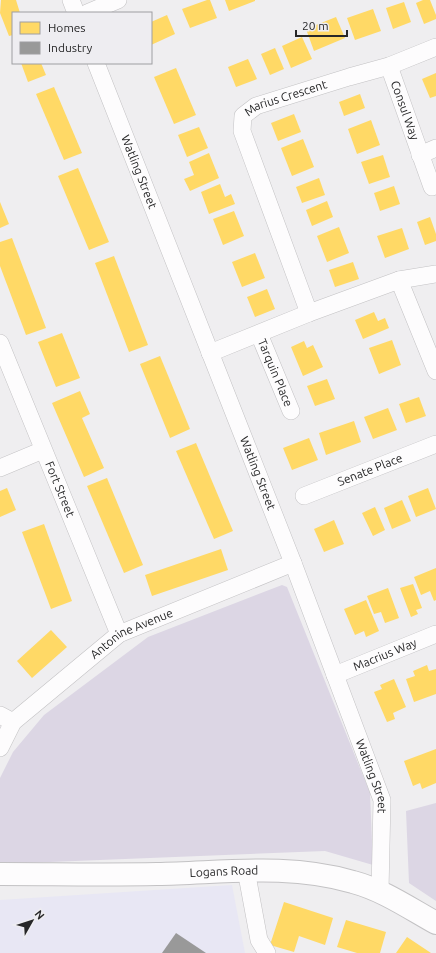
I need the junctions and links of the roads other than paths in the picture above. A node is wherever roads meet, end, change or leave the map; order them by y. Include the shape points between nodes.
1 (71, 0) edge
2 (118, 0) edge
3 (76, 12) edge
4 (89, 12) edge
5 (436, 47) edge
6 (96, 64) edge
7 (389, 66) junction
8 (436, 148) edge
9 (420, 155) junction
10 (432, 187) dead end
11 (436, 274) edge
12 (399, 280) junction
13 (310, 313) junction
14 (259, 334) junction
15 (0, 344) edge
16 (210, 353) junction
17 (436, 371) edge
18 (291, 412) dead end
19 (436, 444) edge
20 (43, 450) junction
21 (0, 468) edge
22 (304, 496) dead end
23 (293, 563) junction
24 (119, 634) junction
25 (436, 634) edge
26 (335, 674) junction
27 (6, 719) edge
28 (0, 748) edge
29 (246, 870) junction
30 (0, 874) edge
31 (380, 891) junction
32 (436, 923) edge
33 (267, 953) edge

1 - 3 street
2 - 4 street
5 - 7 street, Marius Crescent
6 - 16 street, Watling Street
7 - 9 street, Consul Way
7 - 13 street, Marius Crescent via 256,106 243,116 242,131
8 - 9 street, Consul Way
9 - 10 street, Consul Way
11 - 12 street
12 - 13 street
12 - 17 street
13 - 14 street
14 - 16 street
14 - 18 street, Tarquin Place
15 - 20 street, Fort Street
16 - 23 street, Watling Street
19 - 22 street, Senate Place
20 - 21 street
20 - 24 street, Fort Street
23 - 24 street, Antonine Avenue
23 - 26 street, Watling Street
24 - 27 street, Antonine Avenue
25 - 26 street, Macrius Way
26 - 31 street, Watling Street via 382,800
27 - 28 street, Antonine Avenue
29 - 30 street, Logans Road via 158,874
29 - 31 street, Logans Road via 293,870 321,874
29 - 33 street via 259,940
31 - 32 street, Logans Road

